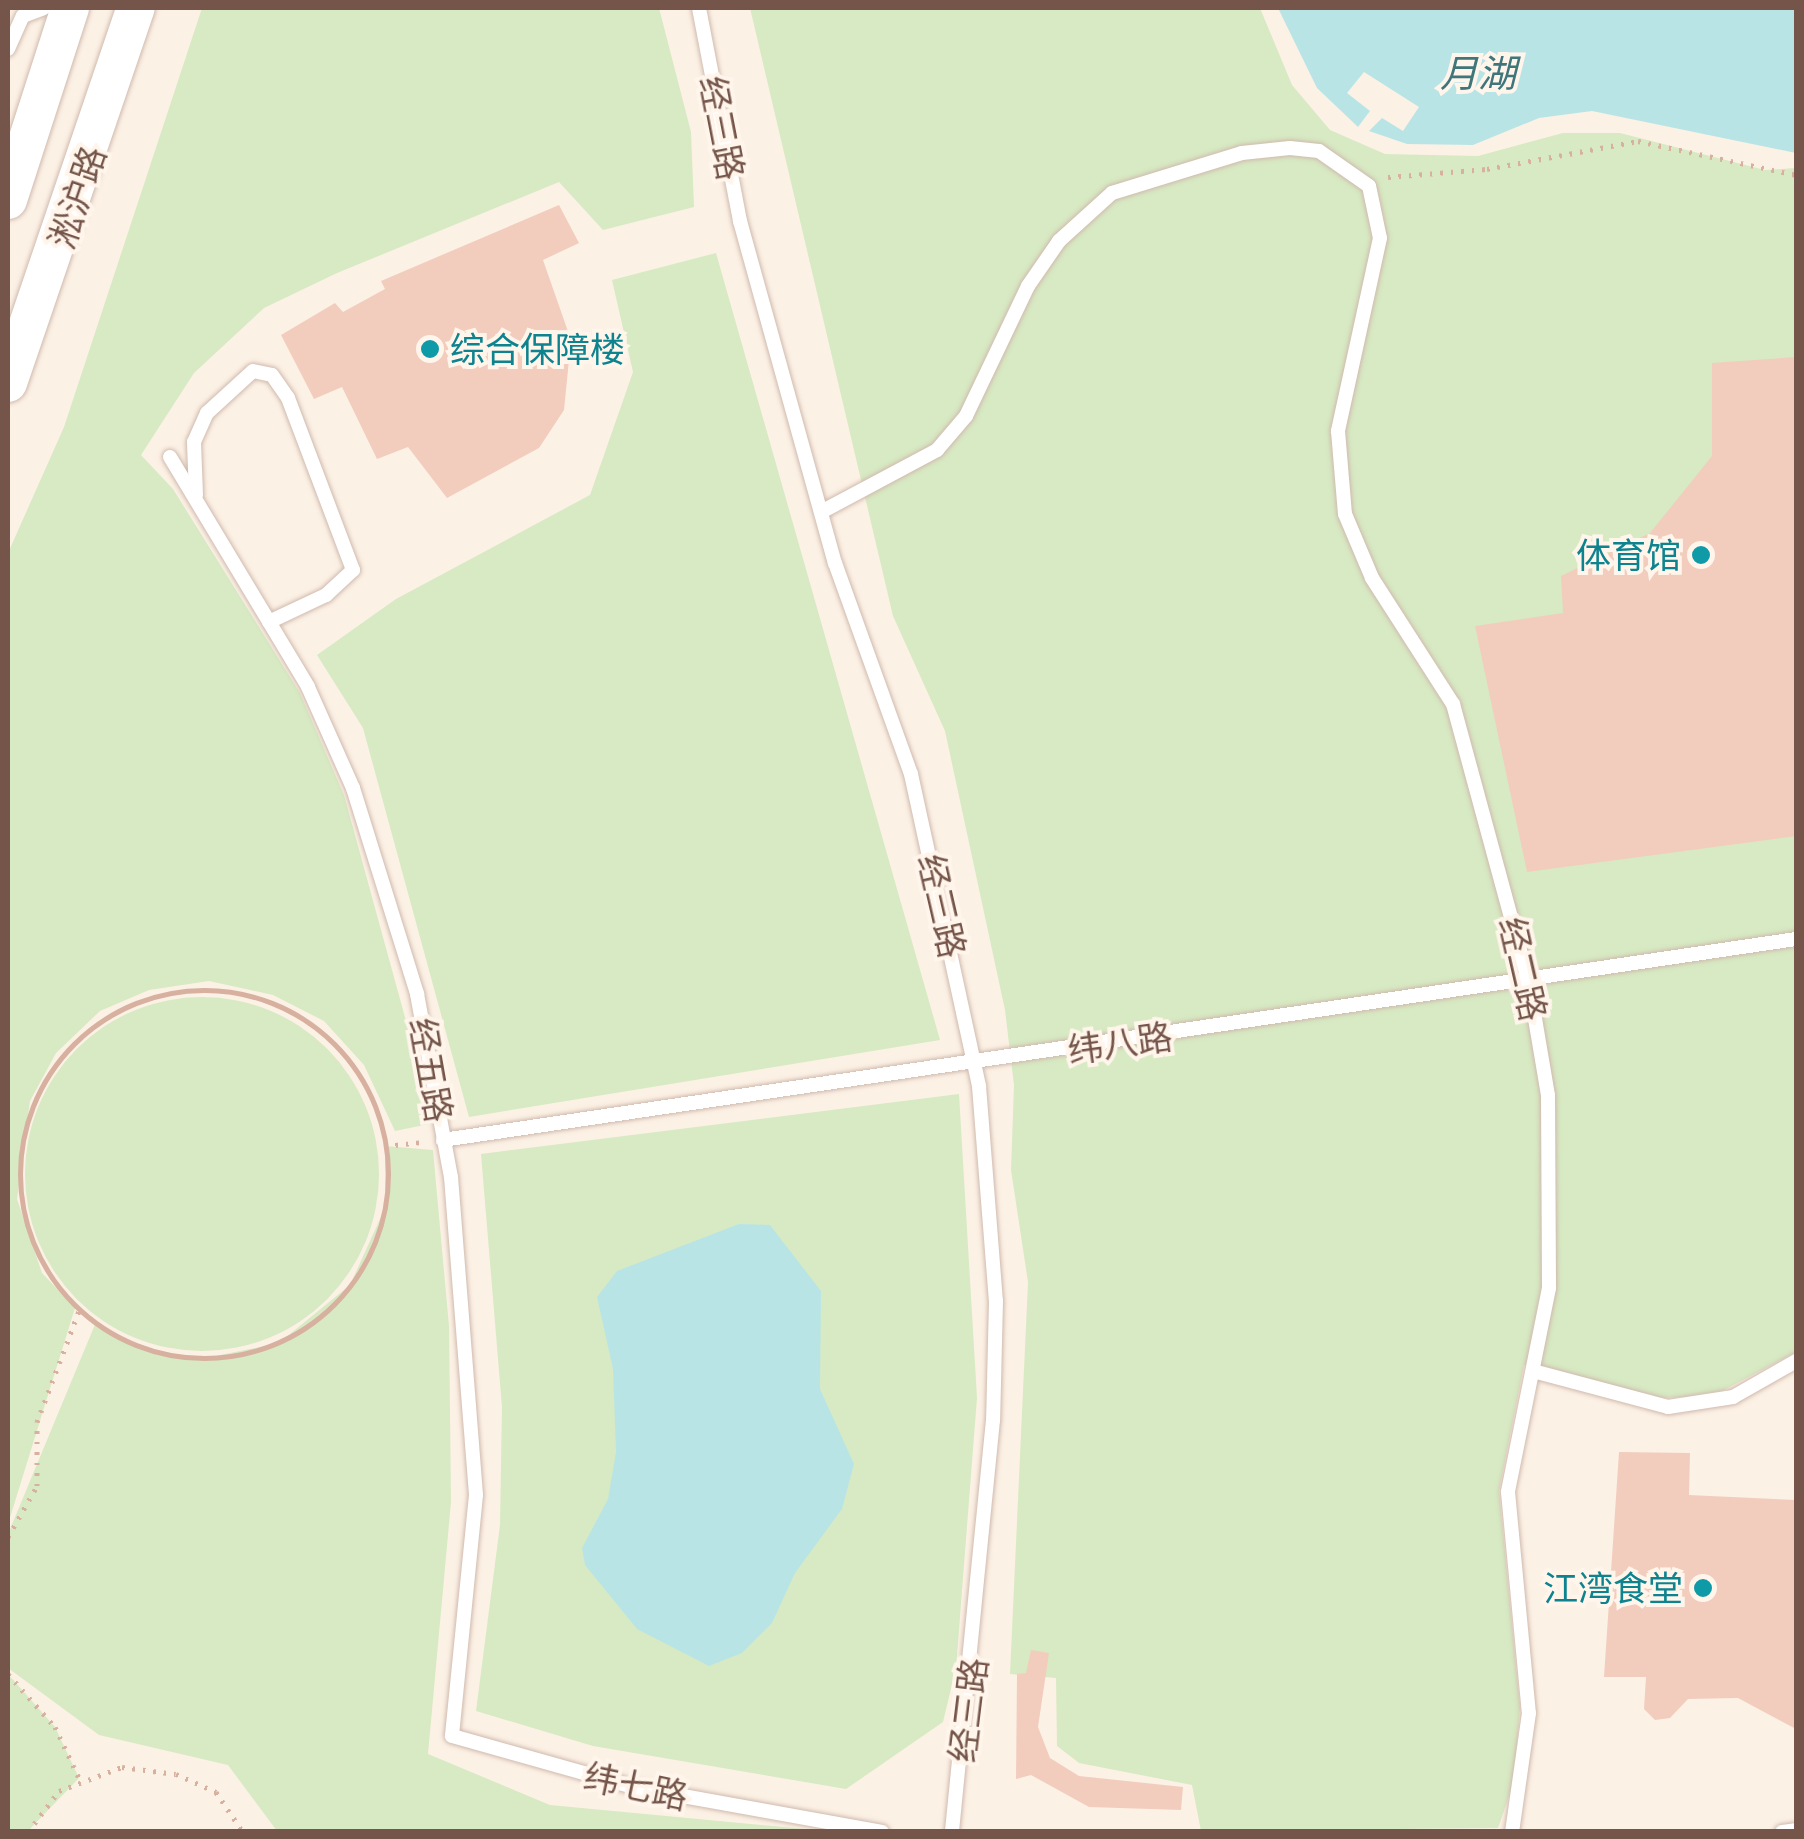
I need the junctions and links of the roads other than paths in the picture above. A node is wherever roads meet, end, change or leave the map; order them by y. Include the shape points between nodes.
1 (44, 8) edge
2 (70, 8) edge
3 (136, 8) edge
4 (699, 8) edge
5 (8, 50) edge
6 (8, 200) edge
7 (8, 383) edge
8 (170, 457) dead end
9 (197, 501) junction
10 (821, 512) junction
11 (269, 622) junction
12 (1796, 939) edge
13 (1529, 982) junction
14 (976, 1064) junction
15 (444, 1140) junction
16 (1796, 1361) edge
17 (1532, 1371) junction
18 (452, 1736) joint
19 (1796, 1830) edge
20 (882, 1832) edge
21 (952, 1832) edge
22 (1512, 1832) edge
23 (1782, 1832) edge

1 - 5 lane via 23,16
2 - 6 main road, 淞沪路
3 - 7 main road, 淞沪路
4 - 10 lane, 经三路 via 740,221
8 - 9 lane, 经五路
9 - 11 lane, 经五路
9 - 11 lane via 194,442 207,413 252,370 272,375 288,398 353,570 326,595
10 - 13 lane, 经二路 via 937,450 966,416 1028,286 1059,242 1112,194 1242,153 1290,148 1335,159 1369,186 1380,238 1338,431 1345,514 1372,578 1453,704
10 - 14 lane, 经三路 via 911,774
11 - 15 lane, 经五路 via 352,788 417,994
12 - 13 lane, 纬八路
13 - 14 lane, 纬八路
13 - 17 lane, 经二路 via 1548,1095 1553,1242
14 - 15 lane, 纬八路
14 - 21 lane, 经三路 via 996,1302 993,1420
15 - 18 lane, 经五路 via 468,1332 476,1495
16 - 17 lane via 1733,1398 1668,1407
17 - 22 lane, 经二路 via 1508,1492 1529,1713
18 - 20 lane, 纬七路 via 633,1788
19 - 23 lane

